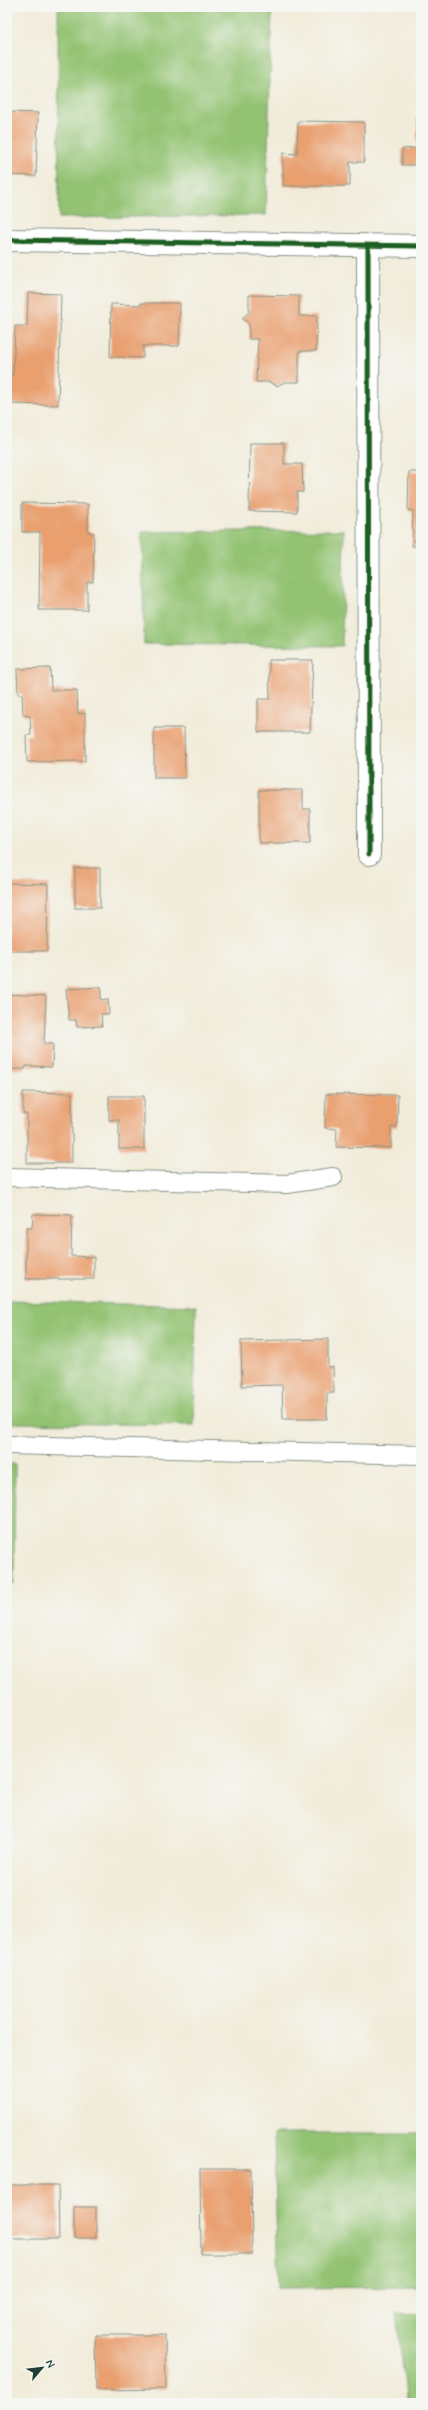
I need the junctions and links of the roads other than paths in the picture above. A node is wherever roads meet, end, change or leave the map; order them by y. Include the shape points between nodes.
1 (7, 240) edge
2 (368, 246) junction
3 (421, 246) edge
4 (369, 854) dead end
5 (7, 1177) edge
6 (333, 1177) dead end
7 (7, 1445) edge
8 (421, 1456) edge

1 - 2 street
2 - 3 street
2 - 4 street
5 - 6 lane via 287,1184
7 - 8 lane

